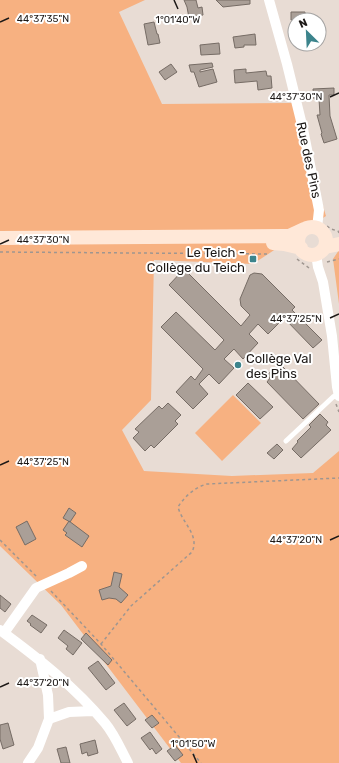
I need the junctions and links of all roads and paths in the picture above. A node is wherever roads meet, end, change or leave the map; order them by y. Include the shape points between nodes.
1 (269, 0) edge
2 (315, 230) junction
3 (339, 237) edge
4 (0, 238) edge
5 (138, 238) junction
6 (339, 244) edge
7 (0, 252) edge
8 (298, 253) junction
9 (275, 254) dead end
10 (319, 256) junction
11 (339, 259) edge
12 (338, 378) edge
13 (338, 395) edge
14 (286, 441) dead end
15 (339, 478) edge
16 (0, 540) edge
17 (82, 566) dead end
18 (44, 585) junction
19 (2, 631) edge
20 (101, 644) junction
21 (40, 659) junction
22 (93, 711) junction
23 (49, 719) junction
24 (30, 762) edge
25 (128, 763) edge
26 (201, 763) edge

1 - 2 street, Rue des Pins via 287,64 319,210
2 - 3 main road
2 - 5 main road via 289,236
2 - 8 main road via 299,236
2 - 10 main road via 326,239
4 - 5 main road
5 - 8 main road via 284,244
6 - 10 main road
7 - 9 path
8 - 10 main road
8 - 10 path via 310,268
10 - 11 path via 321,264
10 - 12 street
12 - 13 street
13 - 14 lane
15 - 20 path via 199,486 178,507 191,531 195,546 192,552 131,606
16 - 18 path
17 - 18 street
18 - 19 street via 36,588
18 - 20 path
19 - 21 street
20 - 26 path
21 - 22 street via 68,683
21 - 23 street via 48,695
22 - 23 street via 69,712
22 - 25 street via 116,738
23 - 24 street

